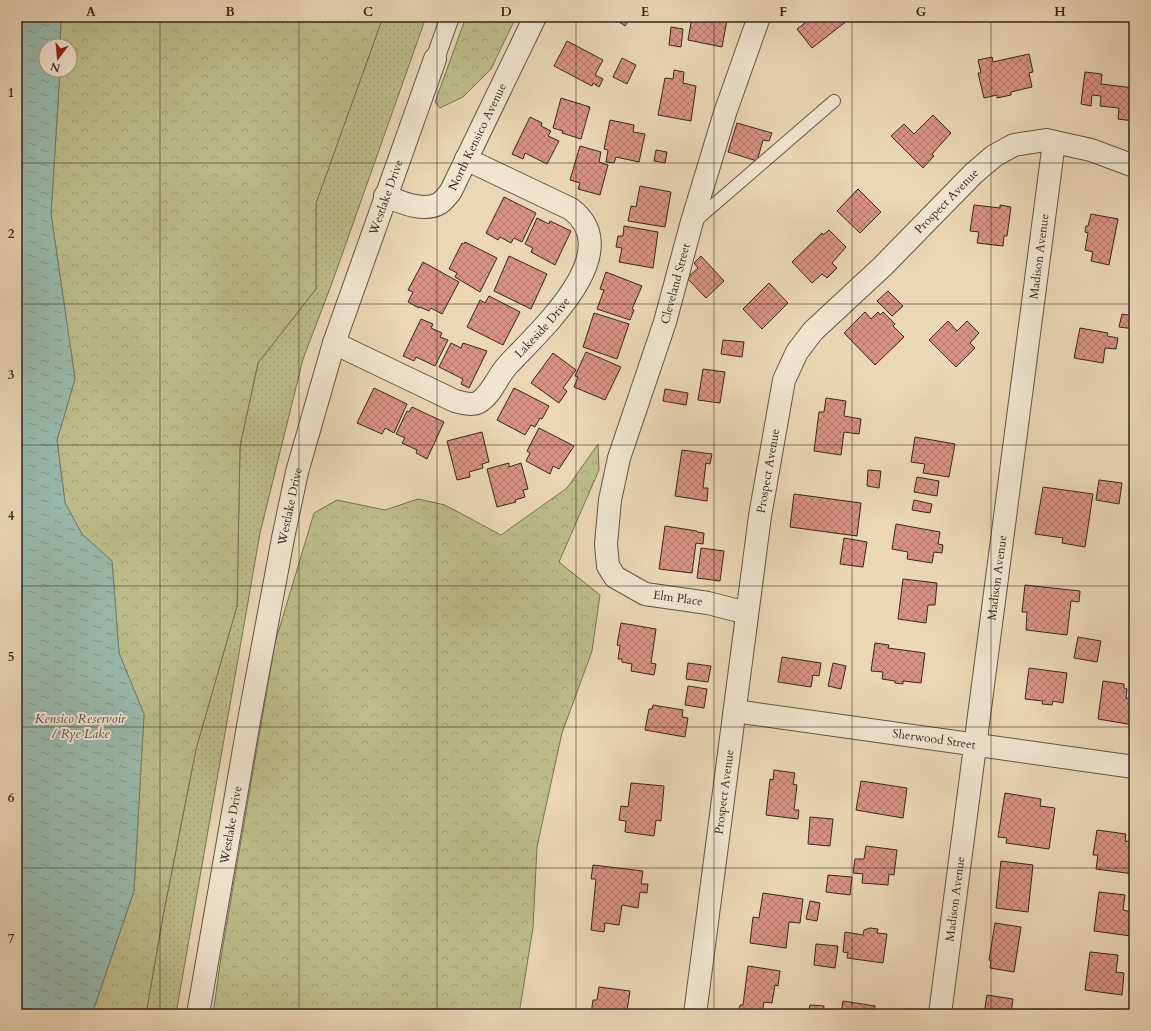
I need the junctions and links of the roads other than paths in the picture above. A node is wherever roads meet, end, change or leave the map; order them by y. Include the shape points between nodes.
1 (450, 17) edge
2 (535, 17) edge
3 (759, 17) edge
4 (435, 59) joint
5 (834, 101) dead end
6 (1054, 142) junction
7 (466, 159) junction
8 (1134, 166) edge
9 (385, 196) junction
10 (691, 225) junction
11 (334, 343) junction
12 (607, 552) joint
13 (747, 613) junction
14 (735, 711) junction
15 (976, 745) junction
16 (1134, 767) edge
17 (198, 1014) edge
18 (695, 1014) edge
19 (940, 1014) edge

1 - 4 street, Westlake Drive
2 - 7 street, North Kensico Avenue
3 - 10 street, Cleveland Street via 725,113
4 - 9 street, Westlake Drive
5 - 10 lane
6 - 8 street, Prospect Avenue via 1092,150
6 - 13 street, Prospect Avenue via 1046,140 1014,145 994,156 813,331 797,352 784,380 760,516
6 - 15 street, Madison Avenue
7 - 9 street, North Kensico Avenue via 451,191 440,203 428,207 412,205
7 - 11 street, Lakeside Drive via 571,209 582,217 589,231 587,260 563,306 503,371 488,393 478,402 467,404 455,401
9 - 11 street, Westlake Drive
10 - 12 street, Cleveland Street via 665,322 619,458 610,500
11 - 17 street, Westlake Drive via 299,465 283,538
12 - 13 street, Elm Place via 608,566 615,577 645,594 708,603
13 - 14 street, Prospect Avenue
14 - 15 street, Sherwood Street
14 - 18 street, Prospect Avenue
15 - 16 street, Sherwood Street
15 - 19 street, Madison Avenue

